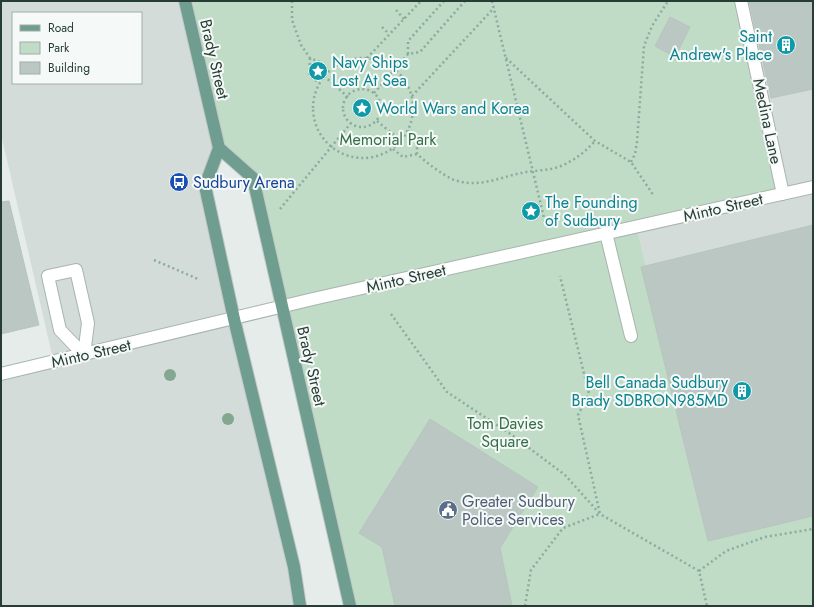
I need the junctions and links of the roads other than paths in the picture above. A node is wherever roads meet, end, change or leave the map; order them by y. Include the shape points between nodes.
1 (185, 1) edge
2 (741, 1) edge
3 (219, 148) junction
4 (813, 187) edge
5 (783, 194) junction
6 (606, 233) junction
7 (283, 307) junction
8 (234, 319) junction
9 (631, 336) dead end
10 (84, 355) junction
11 (1, 374) edge
12 (300, 606) edge
13 (350, 606) edge

1 - 3 main road, Brady Street
2 - 5 street, Medina Lane
3 - 7 main road, Brady Street via 252,178
3 - 8 main road via 205,186
4 - 5 street, Minto Street
5 - 6 street, Minto Street
6 - 7 street, Minto Street
6 - 9 street
7 - 8 street, Minto Street
7 - 13 main road, Brady Street
8 - 10 street, Minto Street
8 - 12 main road via 294,567
10 - 10 street via 88,323 76,270 48,276 60,330
10 - 11 street, Minto Street

